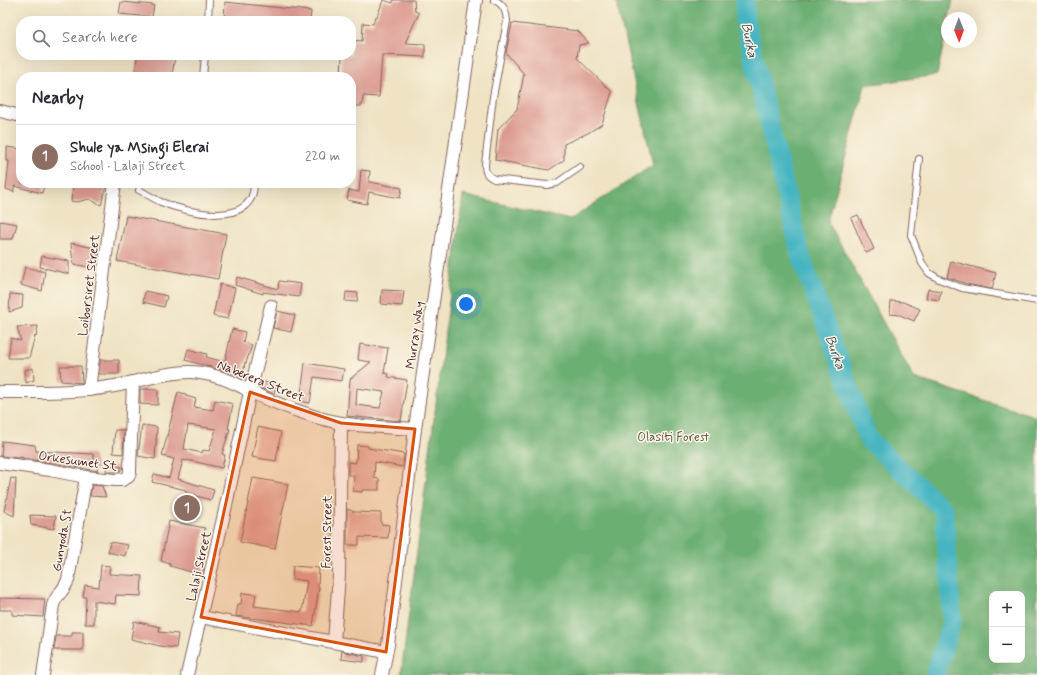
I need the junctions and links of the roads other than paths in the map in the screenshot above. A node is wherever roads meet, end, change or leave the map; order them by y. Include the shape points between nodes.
1 (209, 0) edge
2 (476, 0) edge
3 (494, 0) edge
4 (208, 16) edge
5 (205, 60) edge
6 (203, 72) edge
7 (0, 111) edge
8 (16, 115) edge
9 (919, 159) dead end
10 (580, 167) dead end
11 (114, 188) edge
12 (254, 188) edge
13 (139, 190) dead end
14 (1037, 301) edge
15 (271, 306) dead end
16 (133, 382) junction
17 (89, 390) junction
18 (0, 392) edge
19 (250, 392) junction
20 (341, 423) junction
21 (415, 430) junction
22 (0, 463) edge
23 (86, 477) junction
24 (200, 617) junction
25 (334, 642) junction
26 (386, 652) junction
27 (43, 675) edge
28 (187, 675) edge
29 (382, 675) edge

1 - 4 lane
2 - 21 street, Murray Way
3 - 10 lane via 503,5 507,21 485,158 488,176 494,179 547,185 557,183
5 - 6 lane
7 - 8 street
9 - 14 lane via 910,235 922,263 929,272 939,280 962,288
11 - 17 street, Loiborsiret Street
12 - 13 lane via 254,194 242,208 221,214 190,211 161,202
15 - 19 street, Lalaji Street
16 - 17 street, Naberera Street
16 - 19 street, Naberera Street via 172,373 194,372 219,378
16 - 23 street, Orkesumet St via 130,473 122,480
17 - 18 street, Naberera Street
19 - 20 street, Naberera Street via 270,401
19 - 24 street, Lalaji Street
20 - 21 street, Naberera Street
20 - 25 street, Forest Street via 339,575
21 - 26 street, Murray Way
22 - 23 street, Orkesumet St
23 - 27 street, Gunyoda St via 68,580 52,605
24 - 25 street
24 - 28 street, Lalaji Street
25 - 26 street
26 - 29 street, Murray Way

